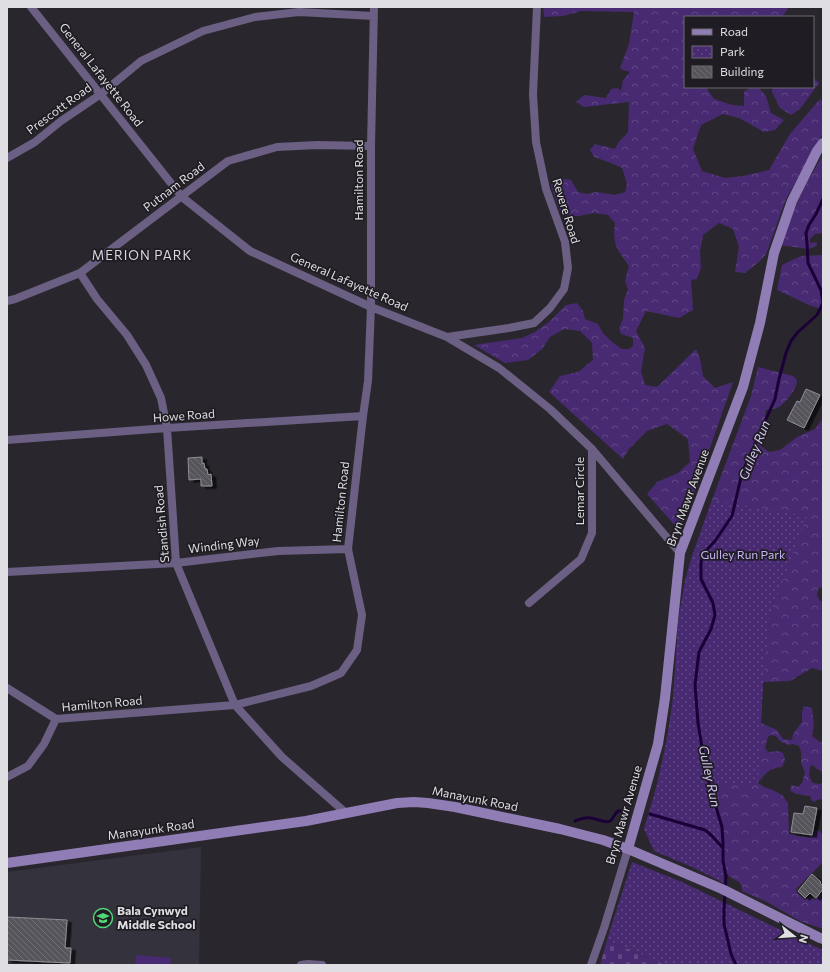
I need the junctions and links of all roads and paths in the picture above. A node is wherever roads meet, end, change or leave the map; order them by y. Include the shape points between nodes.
1 (31, 7) edge
2 (374, 7) edge
3 (538, 7) edge
4 (373, 16) junction
5 (101, 94) junction
6 (823, 143) edge
7 (371, 146) junction
8 (7, 158) edge
9 (182, 197) junction
10 (80, 272) junction
11 (7, 301) edge
12 (371, 307) junction
13 (447, 337) junction
14 (363, 416) junction
15 (167, 428) junction
16 (7, 440) edge
17 (592, 449) junction
18 (348, 549) junction
19 (680, 553) junction
20 (176, 563) junction
21 (7, 572) edge
22 (529, 603) dead end
23 (7, 688) edge
24 (235, 705) junction
25 (56, 719) junction
26 (7, 777) edge
27 (346, 813) junction
28 (628, 849) junction
29 (7, 863) edge
30 (823, 939) edge
31 (301, 965) edge
32 (322, 965) edge
33 (591, 965) edge

1 - 5 street, General Lafayette Road
2 - 4 street, Hamilton Road
3 - 13 street, Revere Road via 533,94 536,142 546,189 565,242 568,268 564,289 550,308 534,323
4 - 5 street, Prescott Road via 299,12 255,17 203,31 141,61
4 - 7 street, Hamilton Road
5 - 8 street, Prescott Road via 35,142
5 - 9 street, General Lafayette Road
6 - 19 street, Bryn Mawr Avenue via 792,201 774,254 760,323 743,387
7 - 9 street, Putnam Road via 276,147 228,161
7 - 12 street, Hamilton Road
9 - 10 street, Putnam Road
9 - 12 street, General Lafayette Road via 250,251
10 - 11 street, Putnam Road
10 - 15 street, Standish Road via 146,365 161,398
12 - 13 street, General Lafayette Road
12 - 14 street, Hamilton Road via 368,381
13 - 17 street, General Lafayette Road via 498,368 550,409
14 - 15 street, Howe Road
14 - 18 street, Hamilton Road
15 - 16 street, Howe Road
15 - 20 street, Standish Road
17 - 19 street, General Lafayette Road
17 - 22 street, Lemar Circle via 592,533 581,559
18 - 20 street, Winding Way via 278,551
18 - 24 street, Hamilton Road via 362,615 357,650 341,673 311,686
19 - 28 street, Bryn Mawr Avenue via 658,744
20 - 21 street, Winding Way
20 - 24 street, Standish Road
23 - 25 street
24 - 25 street, Hamilton Road
24 - 27 street, Standish Road via 282,756
25 - 26 street, Hamilton Road via 44,744 28,766
27 - 28 street, Manayunk Road via 397,803 441,804 560,829
27 - 29 street, Manayunk Road via 306,821
28 - 30 street, Manayunk Road via 725,890
28 - 33 street, Bryn Mawr Avenue
31 - 32 street

